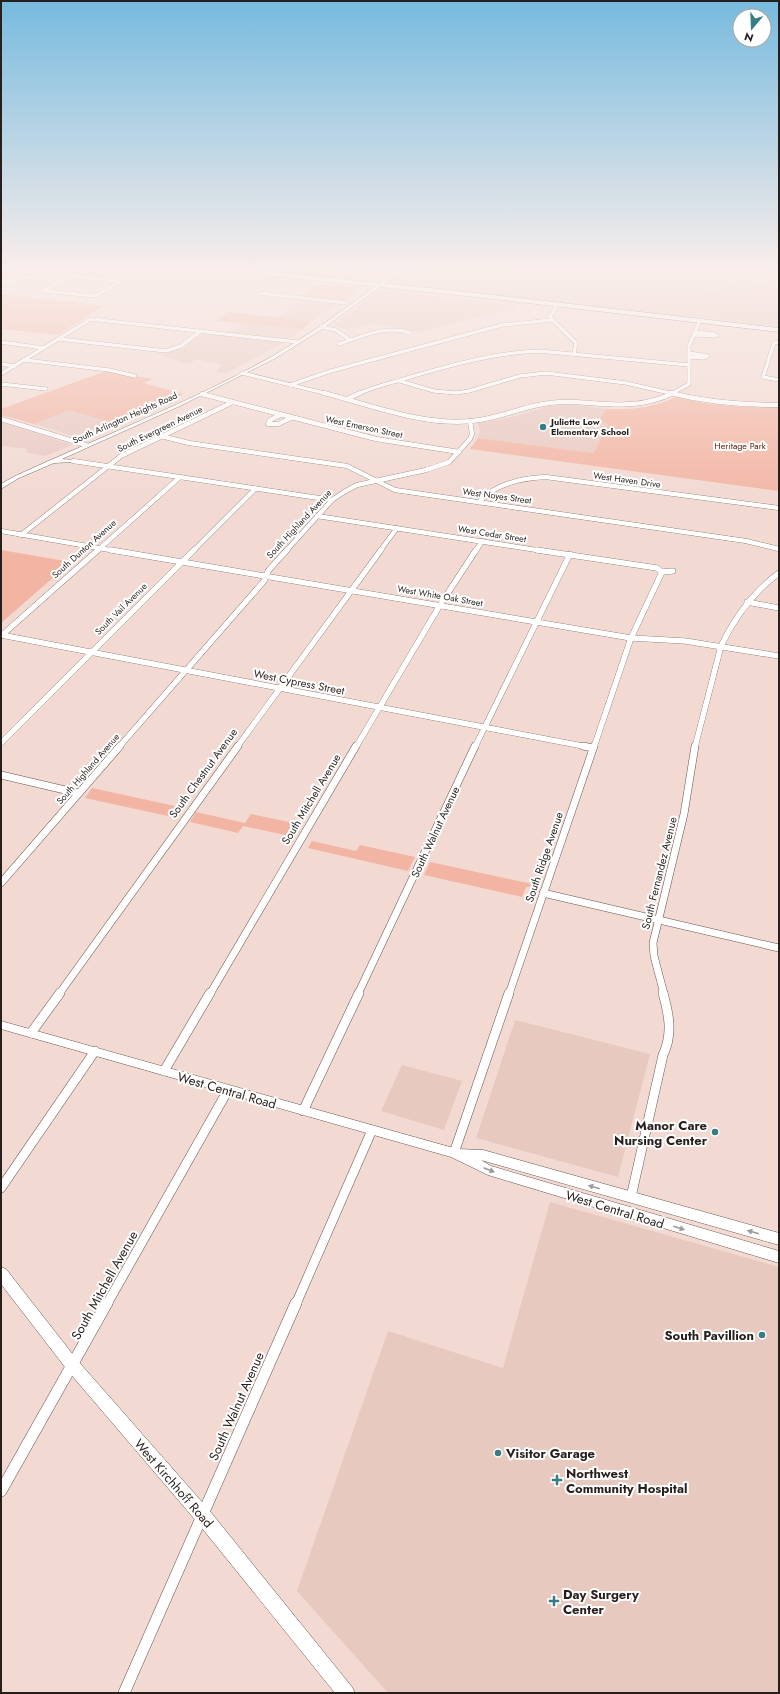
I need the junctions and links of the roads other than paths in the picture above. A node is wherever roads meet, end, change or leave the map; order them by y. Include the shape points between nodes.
1 (43, 348) edge
2 (153, 348) edge
3 (176, 348) edge
4 (287, 348) edge
5 (416, 348) edge
6 (575, 348) edge
7 (689, 348) edge
8 (772, 348) edge
9 (574, 354) junction
10 (25, 360) junction
11 (1, 364) edge
12 (689, 365) junction
13 (15, 366) junction
14 (1, 374) edge
15 (242, 374) junction
16 (135, 376) dead end
17 (779, 380) edge
18 (400, 381) junction
19 (1, 384) edge
20 (290, 385) junction
21 (46, 389) dead end
22 (202, 394) junction
23 (673, 394) junction
24 (347, 399) junction
25 (233, 402) junction
26 (779, 405) edge
27 (280, 416) junction
28 (291, 418) junction
29 (1, 419) edge
30 (470, 421) junction
31 (161, 436) junction
32 (86, 445) junction
33 (72, 452) junction
34 (459, 452) junction
35 (52, 461) junction
36 (73, 461) junction
37 (107, 466) junction
38 (180, 477) junction
39 (377, 480) junction
40 (1, 487) edge
41 (255, 488) junction
42 (332, 500) junction
43 (479, 502) junction
44 (779, 508) edge
45 (317, 516) junction
46 (397, 528) junction
47 (1, 531) edge
48 (21, 534) junction
49 (482, 541) junction
50 (99, 548) junction
51 (779, 549) edge
52 (570, 554) junction
53 (181, 562) junction
54 (673, 571) dead end
55 (662, 572) junction
56 (779, 573) edge
57 (266, 576) junction
58 (350, 590) junction
59 (747, 602) junction
60 (440, 605) junction
61 (779, 608) edge
62 (536, 622) junction
63 (1, 635) edge
64 (631, 638) junction
65 (721, 646) junction
66 (91, 652) junction
67 (779, 656) edge
68 (186, 671) junction
69 (279, 688) junction
70 (380, 707) junction
71 (484, 727) junction
72 (1, 743) edge
73 (593, 748) junction
74 (1, 775) edge
75 (78, 793) junction
76 (1, 883) edge
77 (543, 893) junction
78 (659, 920) junction
79 (779, 948) edge
80 (1, 1025) edge
81 (30, 1033) junction
82 (94, 1051) junction
83 (164, 1071) junction
84 (228, 1090) junction
85 (303, 1111) junction
86 (372, 1130) junction
87 (454, 1153) junction
88 (1, 1188) edge
89 (631, 1197) junction
90 (779, 1239) edge
91 (779, 1258) edge
92 (1, 1273) edge
93 (74, 1366) junction
94 (1, 1492) edge
95 (203, 1516) junction
96 (124, 1693) edge
97 (346, 1693) edge

1 - 10 street
2 - 3 street
4 - 15 main road, South Arlington Heights Road
5 - 20 street
6 - 9 street
7 - 12 street
8 - 17 street via 763,377
9 - 12 street
9 - 18 street via 515,350
10 - 13 street
10 - 16 street via 109,370
11 - 13 street
12 - 23 street via 689,384
13 - 14 street
15 - 20 street
15 - 22 main road, South Arlington Heights Road
18 - 23 street via 434,391 456,393 469,392 520,376 546,373 626,383
18 - 24 street
19 - 21 street
20 - 24 street
22 - 25 street, West Emerson Street
22 - 32 main road, South Arlington Heights Road
23 - 26 street via 732,404
23 - 30 street via 638,406 554,403
24 - 30 street via 423,418
25 - 27 street, West Emerson Street
25 - 31 street, South Evergreen Avenue
27 - 28 street, West Emerson Street
27 - 28 street via 270,420 268,424 278,424
28 - 34 street, West Emerson Street via 376,440
29 - 32 street
30 - 34 street, South Highland Avenue via 472,434
31 - 37 street, South Evergreen Avenue via 126,452
31 - 39 street, West Noyes Street via 185,443 347,466
32 - 33 main road, South Arlington Heights Road
33 - 35 main road, South Arlington Heights Road
33 - 36 main road via 69,458
34 - 39 street, South Highland Avenue via 449,462 440,466
35 - 36 main road
35 - 40 main road, South Arlington Heights Road
36 - 37 street
37 - 38 street
37 - 48 street, South Evergreen Avenue
38 - 41 street
38 - 50 street, South Dunton Avenue
39 - 42 street, South Highland Avenue via 350,488
39 - 43 street, West Noyes Street via 395,490
41 - 42 street
41 - 53 street, South Vail Avenue
42 - 45 street, South Highland Avenue
43 - 44 street, West Haven Drive via 483,496 516,480 546,476
43 - 51 street, West Noyes Street via 746,541
45 - 46 street, West Cedar Street
45 - 57 street, South Highland Avenue
46 - 49 street, West Cedar Street
46 - 58 street, South Chestnut Avenue
47 - 48 street, West White Oak Street
48 - 50 street, West White Oak Street
49 - 52 street, West Cedar Street
49 - 60 street, South Mitchell Avenue
50 - 53 street, West White Oak Street
50 - 63 street, South Dunton Avenue
52 - 55 street, West Cedar Street via 656,568
52 - 62 street, South Walnut Avenue
53 - 57 street, West White Oak Street
53 - 66 street, South Vail Avenue
54 - 55 street
55 - 64 street, South Ridge Avenue
56 - 59 street, South Fernandez Avenue
57 - 58 street, West White Oak Street
57 - 68 street, South Highland Avenue
58 - 60 street, West White Oak Street
58 - 69 street, South Chestnut Avenue
59 - 61 street
59 - 65 street, South Fernandez Avenue via 728,630
60 - 62 street, West White Oak Street
60 - 70 street, South Mitchell Avenue
62 - 64 street, West White Oak Street
62 - 71 street, South Walnut Avenue
63 - 66 street, West Cypress Street
64 - 65 street, West White Oak Street
64 - 73 street, South Ridge Avenue
65 - 67 street, West White Oak Street
65 - 78 street, South Fernandez Avenue via 694,750 684,814
66 - 68 street, West Cypress Street
66 - 72 street, South Vail Avenue
68 - 69 street, West Cypress Street
68 - 75 street, South Highland Avenue
69 - 70 street, West Cypress Street
69 - 81 street, South Chestnut Avenue
70 - 71 street, West Cypress Street
70 - 83 street, South Mitchell Avenue
71 - 73 street, West Cypress Street
71 - 85 street, South Walnut Avenue
73 - 77 street, South Ridge Avenue
74 - 75 street
75 - 76 street, South Highland Avenue
77 - 78 street
77 - 87 street, South Ridge Avenue
78 - 79 street
78 - 89 street, South Fernandez Avenue via 653,943 653,957 666,1006 670,1034
80 - 81 main road, West Central Road
81 - 82 main road, West Central Road
82 - 83 main road, West Central Road
82 - 88 street
83 - 84 main road, West Central Road
84 - 85 main road, West Central Road
84 - 93 street, South Mitchell Avenue
85 - 86 main road, West Central Road
86 - 87 main road, West Central Road
86 - 95 street, South Walnut Avenue
89 -> 87 main road, West Central Road via 483,1155
87 -> 91 main road, West Central Road via 488,1170
90 -> 89 main road, West Central Road
92 - 93 main road, West Kirchhoff Road
93 - 94 street, South Mitchell Avenue
93 - 95 main road, West Kirchhoff Road
95 - 96 street, South Walnut Avenue
95 - 97 main road, West Kirchhoff Road

